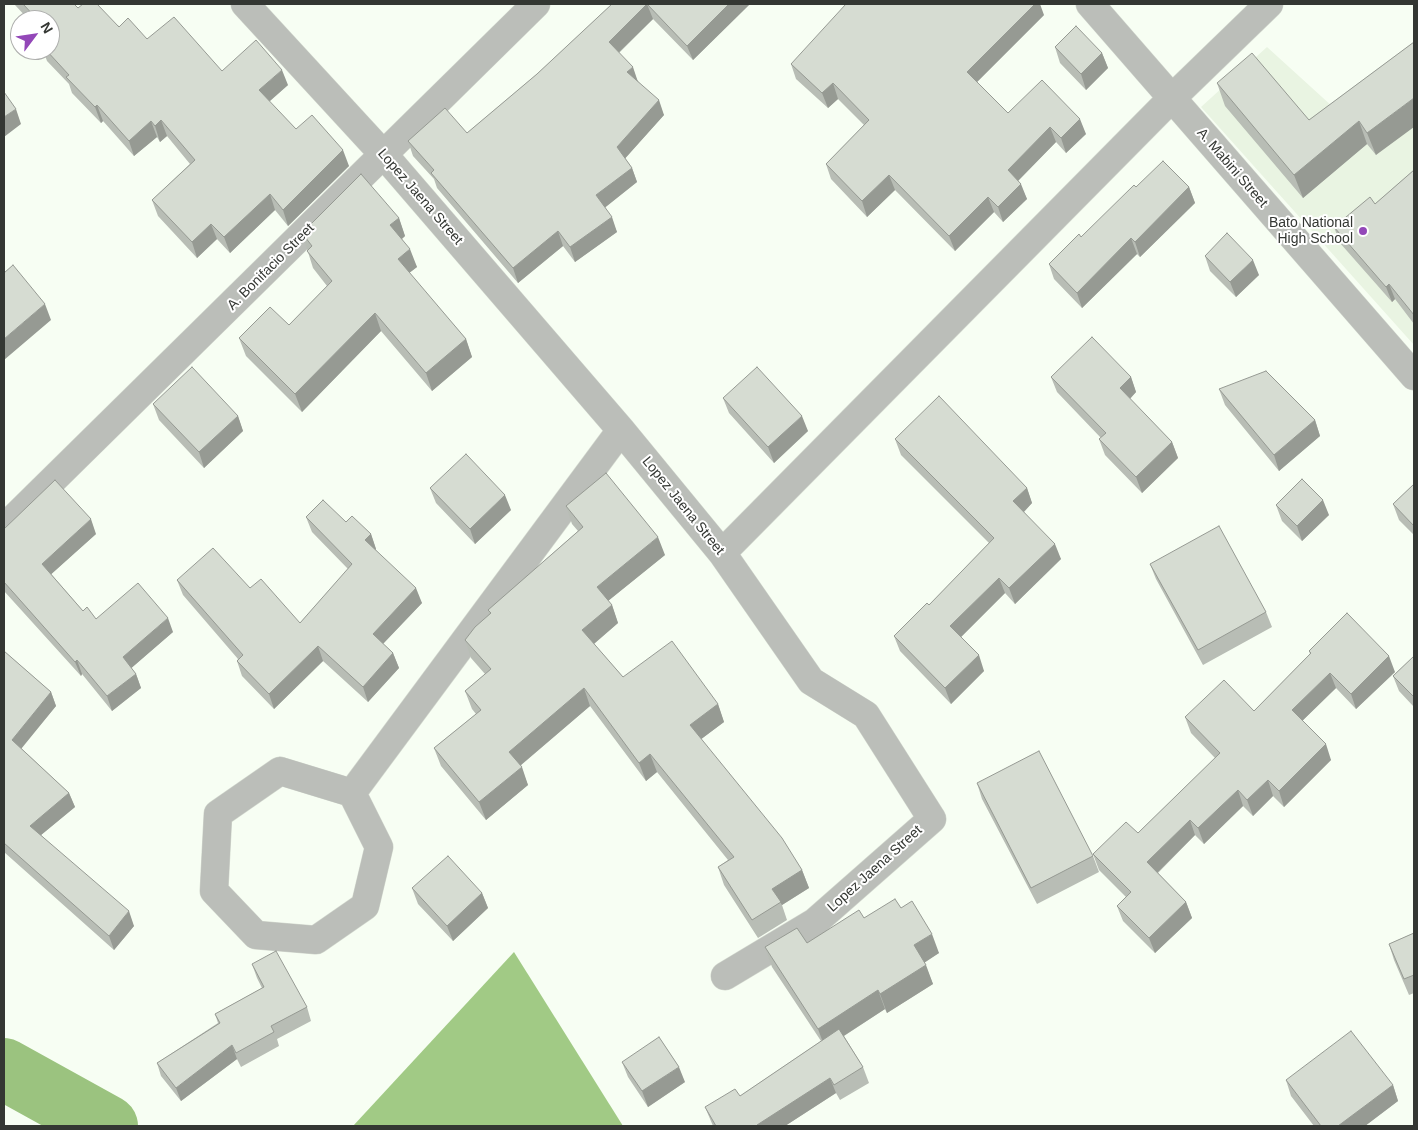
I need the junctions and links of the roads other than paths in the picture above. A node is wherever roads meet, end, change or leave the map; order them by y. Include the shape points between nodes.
1 (245, 4) edge
2 (536, 4) edge
3 (1090, 4) edge
4 (1269, 4) edge
5 (1172, 98) junction
6 (384, 155) junction
7 (1414, 376) edge
8 (621, 430) junction
9 (4, 528) edge
10 (722, 553) junction
11 (352, 793) junction
12 (724, 976) dead end

1 - 6 street, Lopez Jaena Street
2 - 6 street, A. Bonifacio Street
3 - 5 street, A. Mabini Street
4 - 5 street
5 - 7 street, A. Mabini Street
5 - 10 street
6 - 8 street, Lopez Jaena Street
6 - 9 street, A. Bonifacio Street
8 - 10 street, Lopez Jaena Street
8 - 11 street
10 - 12 street, Lopez Jaena Street via 811,680 866,715 932,819 815,922
11 - 11 street via 280,771 218,814 214,891 256,935 316,940 365,906 379,847

